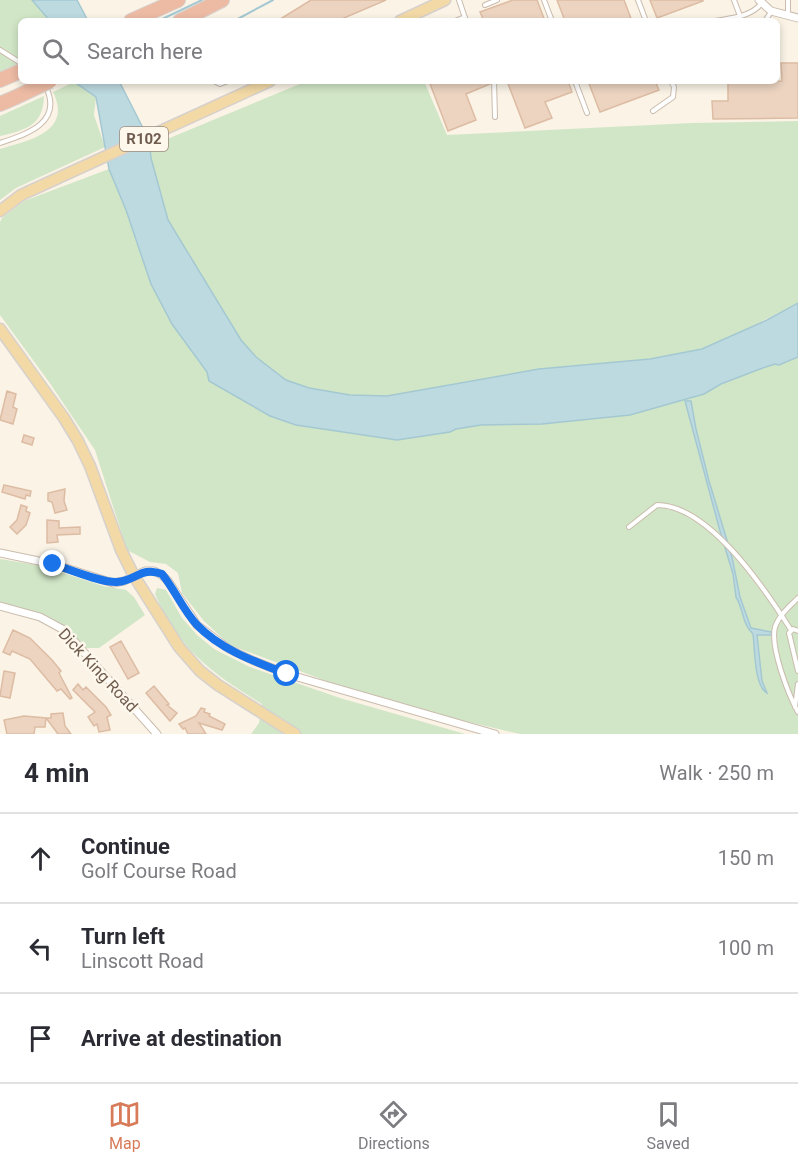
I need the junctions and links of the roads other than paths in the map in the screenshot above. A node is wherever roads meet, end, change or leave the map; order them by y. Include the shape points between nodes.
1 (178, 0) edge
2 (222, 0) edge
3 (445, 0) edge
4 (459, 0) edge
5 (498, 0) edge
6 (543, 0) edge
7 (638, 0) edge
8 (734, 0) edge
9 (788, 0) edge
10 (760, 2) edge
11 (485, 5) dead end
12 (771, 11) junction
13 (740, 16) junction
14 (788, 17) junction
15 (138, 18) edge
16 (186, 18) edge
17 (406, 18) edge
18 (466, 18) edge
19 (551, 18) edge
20 (645, 18) edge
21 (730, 18) edge
22 (767, 18) edge
23 (798, 18) edge
24 (0, 50) edge
25 (18, 61) edge
26 (18, 72) edge
27 (1, 80) edge
28 (44, 84) edge
29 (45, 84) edge
30 (263, 84) edge
31 (494, 84) edge
32 (575, 84) edge
33 (672, 84) edge
34 (0, 104) edge
35 (653, 111) dead end
36 (587, 113) dead end
37 (495, 117) dead end
38 (0, 142) edge
39 (0, 211) edge
40 (0, 328) edge
41 (629, 527) dead end
42 (0, 553) edge
43 (134, 576) junction
44 (798, 598) edge
45 (0, 606) edge
46 (782, 615) junction
47 (790, 630) junction
48 (798, 631) edge
49 (798, 671) edge
50 (798, 684) edge
51 (797, 710) edge
52 (156, 734) edge
53 (294, 734) edge
54 (495, 734) edge

1 - 15 highway
2 - 16 highway
3 - 17 main road
4 - 18 lane
5 - 11 lane
6 - 19 lane
7 - 20 lane
8 - 13 lane
9 - 14 lane
10 - 12 street
10 - 13 lane via 754,10
12 - 14 street
12 - 22 lane
13 - 21 lane
14 - 23 street
24 - 25 lane
26 - 27 highway
28 - 34 highway, bridge
29 - 38 lane via 51,96 44,123
30 - 39 main road, R102 via 21,195
31 - 37 lane
32 - 36 lane
33 - 35 lane via 673,97
40 - 43 main road via 78,441
41 - 46 lane via 657,505 674,507 695,517 720,538
42 - 43 street via 113,582
43 - 53 main road via 179,647 200,671
43 - 54 street via 146,571 162,574 197,625 229,649 252,660 287,674
44 - 46 lane
45 - 52 street, Dick King Road via 40,617 63,630
46 - 47 lane
46 - 51 lane via 776,625 776,644 782,674
47 - 48 lane
47 - 49 lane
50 - 51 lane

